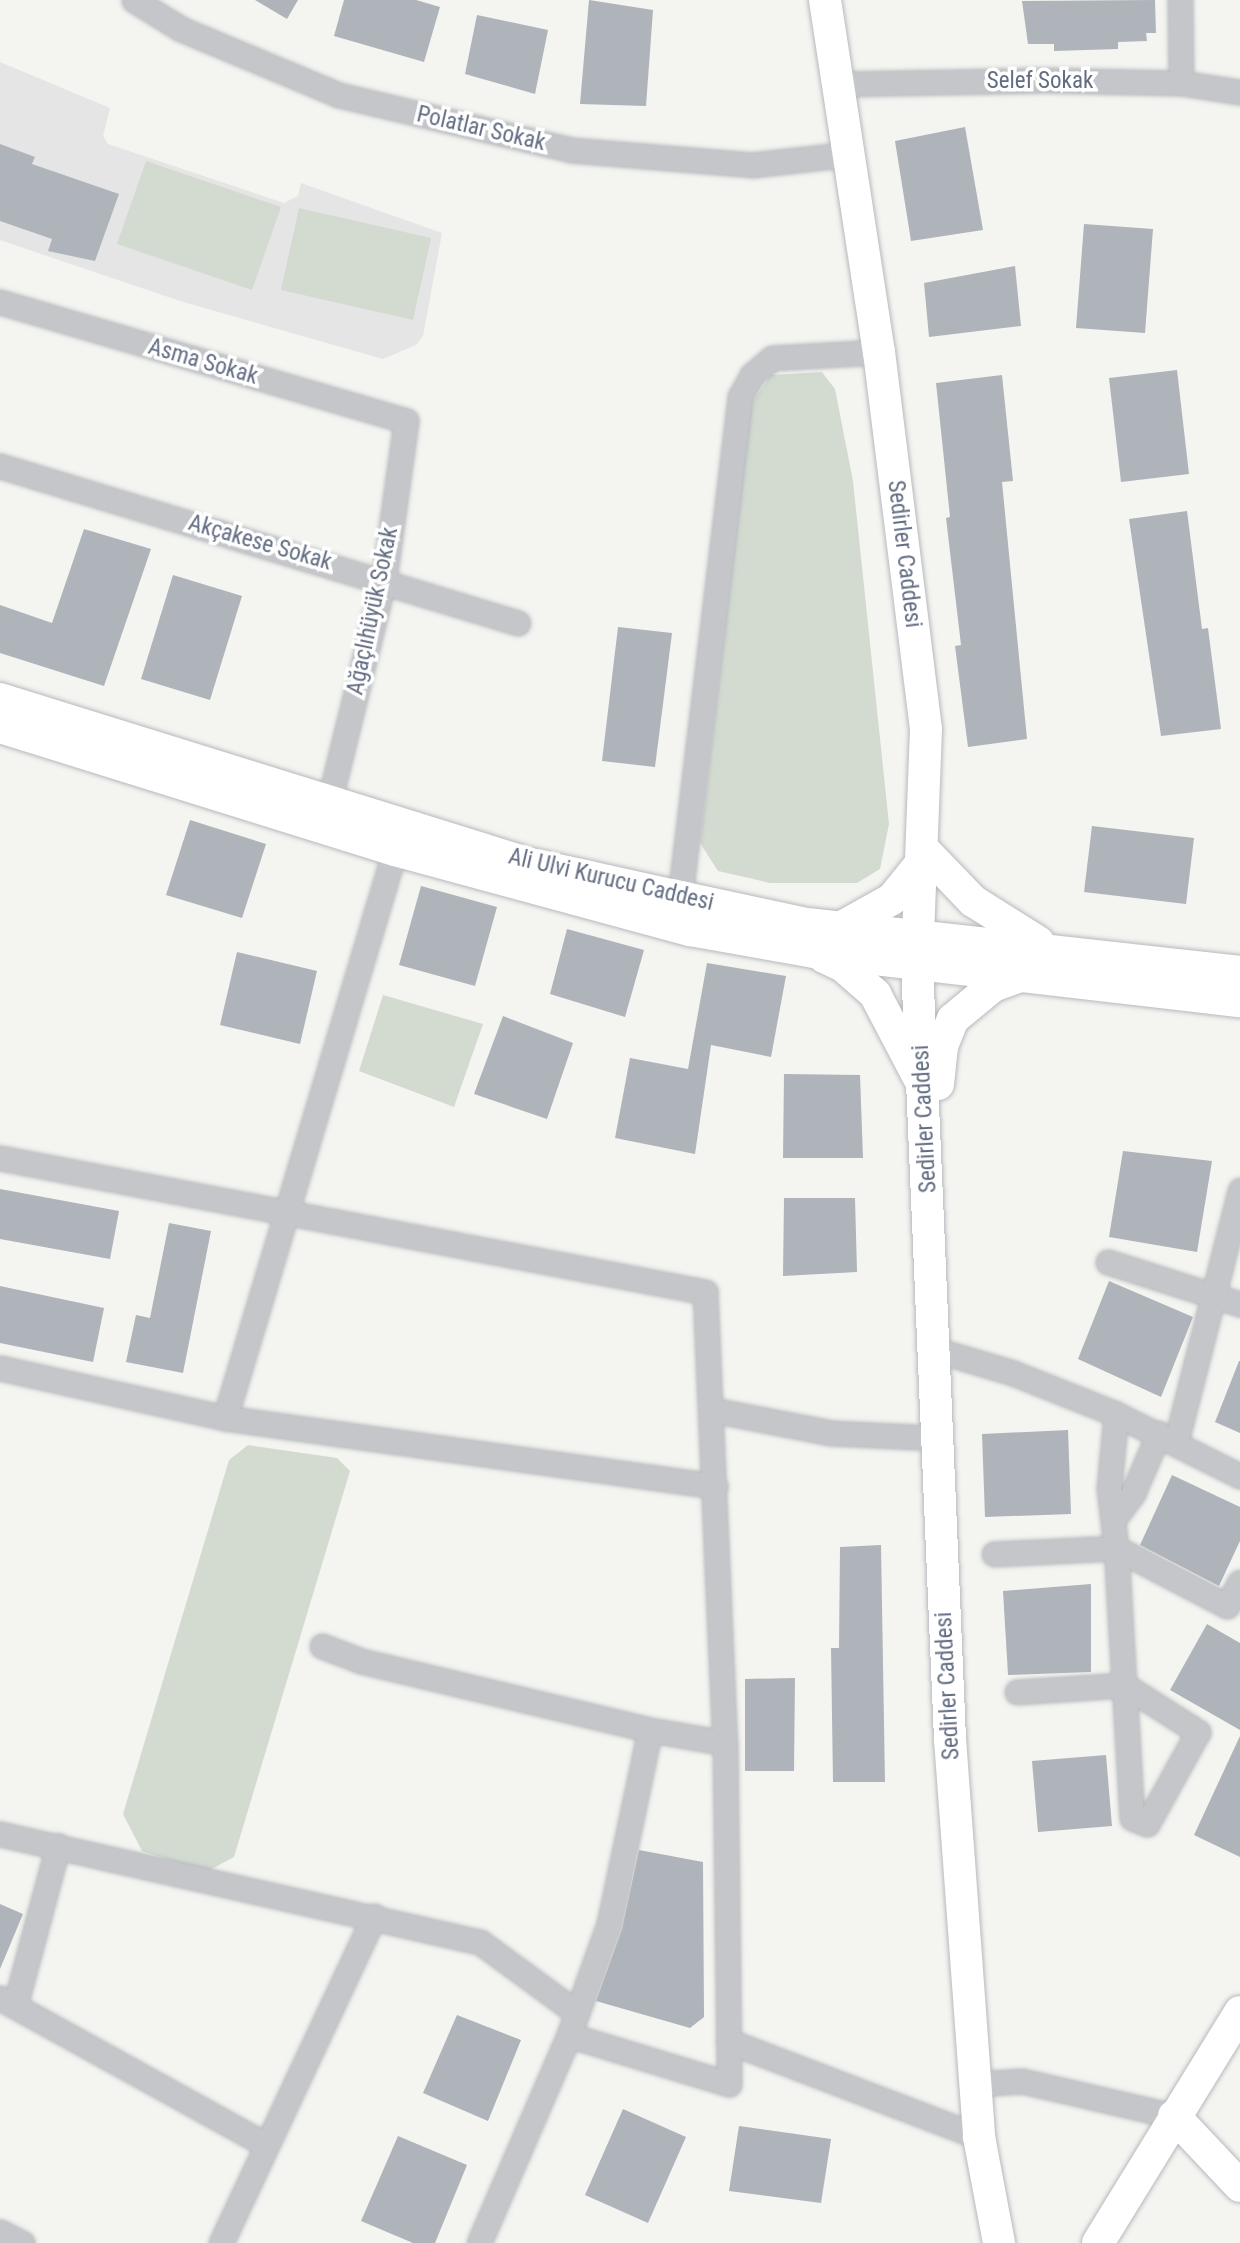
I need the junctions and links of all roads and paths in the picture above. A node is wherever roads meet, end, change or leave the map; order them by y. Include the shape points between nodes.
1 (134, 0) edge
2 (825, 0) edge
3 (1180, 0) edge
4 (1181, 83) junction
5 (839, 84) junction
6 (1240, 92) edge
7 (850, 154) junction
8 (0, 302) edge
9 (879, 352) junction
10 (406, 421) joint
11 (0, 466) edge
12 (384, 579) junction
13 (518, 623) dead end
14 (0, 699) edge
15 (0, 727) edge
16 (330, 799) junction
17 (395, 850) junction
18 (922, 855) junction
19 (680, 897) junction
20 (842, 927) junction
21 (918, 949) junction
22 (1052, 950) junction
23 (814, 952) junction
24 (1240, 972) edge
25 (1022, 976) junction
26 (1240, 1001) edge
27 (924, 1089) junction
28 (0, 1158) edge
29 (1240, 1190) edge
30 (929, 1194) junction
31 (290, 1213) junction
32 (1108, 1262) dead end
33 (1217, 1293) junction
34 (1240, 1304) edge
35 (936, 1350) junction
36 (0, 1368) edge
37 (712, 1410) junction
38 (1116, 1414) junction
39 (225, 1418) junction
40 (937, 1438) junction
41 (1167, 1438) junction
42 (1240, 1476) edge
43 (715, 1486) junction
44 (1114, 1520) junction
45 (1116, 1548) junction
46 (994, 1554) dead end
47 (1240, 1582) edge
48 (322, 1646) dead end
49 (1124, 1685) junction
50 (1017, 1692) dead end
51 (650, 1730) junction
52 (725, 1743) junction
53 (0, 1834) edge
54 (58, 1846) junction
55 (374, 1916) junction
56 (7, 2002) edge
57 (1240, 2012) edge
58 (578, 2013) junction
59 (569, 2035) junction
60 (728, 2041) junction
61 (975, 2084) junction
62 (1174, 2116) junction
63 (979, 2137) junction
64 (264, 2144) junction
65 (1240, 2186) edge
66 (0, 2232) edge
67 (22, 2243) edge
68 (221, 2243) edge
69 (479, 2243) edge
70 (999, 2243) edge
71 (1097, 2243) edge

1 - 7 street, Polatlar Sokak via 181,29 339,95 571,149 752,165
2 - 5 main road, Sedirler Caddesi
3 - 4 street
4 - 5 street, Selef Sokak
4 - 6 street, Selef Sokak
5 - 7 main road, Sedirler Caddesi
7 - 9 main road, Sedirler Caddesi
8 - 10 street, Asma Sokak
9 - 18 main road, Sedirler Caddesi via 926,729
9 - 19 street via 772,358 752,375 740,397
10 - 12 street, Ağaçlıhüyük Sokak
11 - 12 street, Akçakese Sokak
12 - 13 street, Akçakese Sokak
12 - 16 street, Ağaçlıhüyük Sokak
14 - 16 main road, Ali Ulvi Kurucu Caddesi
15 - 17 main road, Ali Ulvi Kurucu Caddesi
16 - 19 main road, Ali Ulvi Kurucu Caddesi via 530,864
17 - 23 main road, Ali Ulvi Kurucu Caddesi via 690,930
17 - 31 street
18 - 20 main road via 892,899
18 - 21 main road, Sedirler Caddesi
18 - 22 main road via 973,901
19 - 20 main road, Ali Ulvi Kurucu Caddesi
20 - 21 main road, Ali Ulvi Kurucu Caddesi
21 - 22 main road, Ali Ulvi Kurucu Caddesi
21 - 23 main road, Ali Ulvi Kurucu Caddesi
21 - 25 main road, Ali Ulvi Kurucu Caddesi
21 - 27 main road, Sedirler Caddesi
22 - 24 main road, Ali Ulvi Kurucu Caddesi
23 - 27 main road via 843,967 875,993
25 - 26 main road, Ali Ulvi Kurucu Caddesi
25 - 30 main road via 993,986 953,1019 942,1046
27 - 30 main road, Sedirler Caddesi
28 - 31 street
29 - 33 street
30 - 35 main road, Sedirler Caddesi
31 - 37 street via 705,1292
31 - 39 street
32 - 33 street
33 - 34 street
33 - 41 street
35 - 38 street via 1013,1373
35 - 40 main road, Sedirler Caddesi
36 - 39 street
37 - 40 street via 831,1433
37 - 43 street
38 - 41 street
38 - 44 street via 1110,1462
39 - 43 street
40 - 61 main road, Sedirler Caddesi via 950,1739
41 - 42 street
41 - 44 street
43 - 52 street
44 - 45 street
45 - 46 street
45 - 47 street via 1227,1606
45 - 49 street
48 - 51 street via 362,1661
49 - 49 street via 1198,1732 1147,1824 1132,1818
49 - 50 street
51 - 52 street
51 - 58 street via 609,1924
52 - 60 street
53 - 54 street
54 - 55 street
54 - 56 street
55 - 58 street via 480,1942
55 - 64 street
56 - 64 street
57 - 62 main road
58 - 59 street
59 - 60 street via 729,2084
59 - 69 street
60 - 63 street
61 - 62 street via 1022,2081
61 - 63 main road, Sedirler Caddesi
62 - 65 main road
62 - 71 main road
63 - 70 main road, Sedirler Caddesi
64 - 68 street
66 - 67 street

